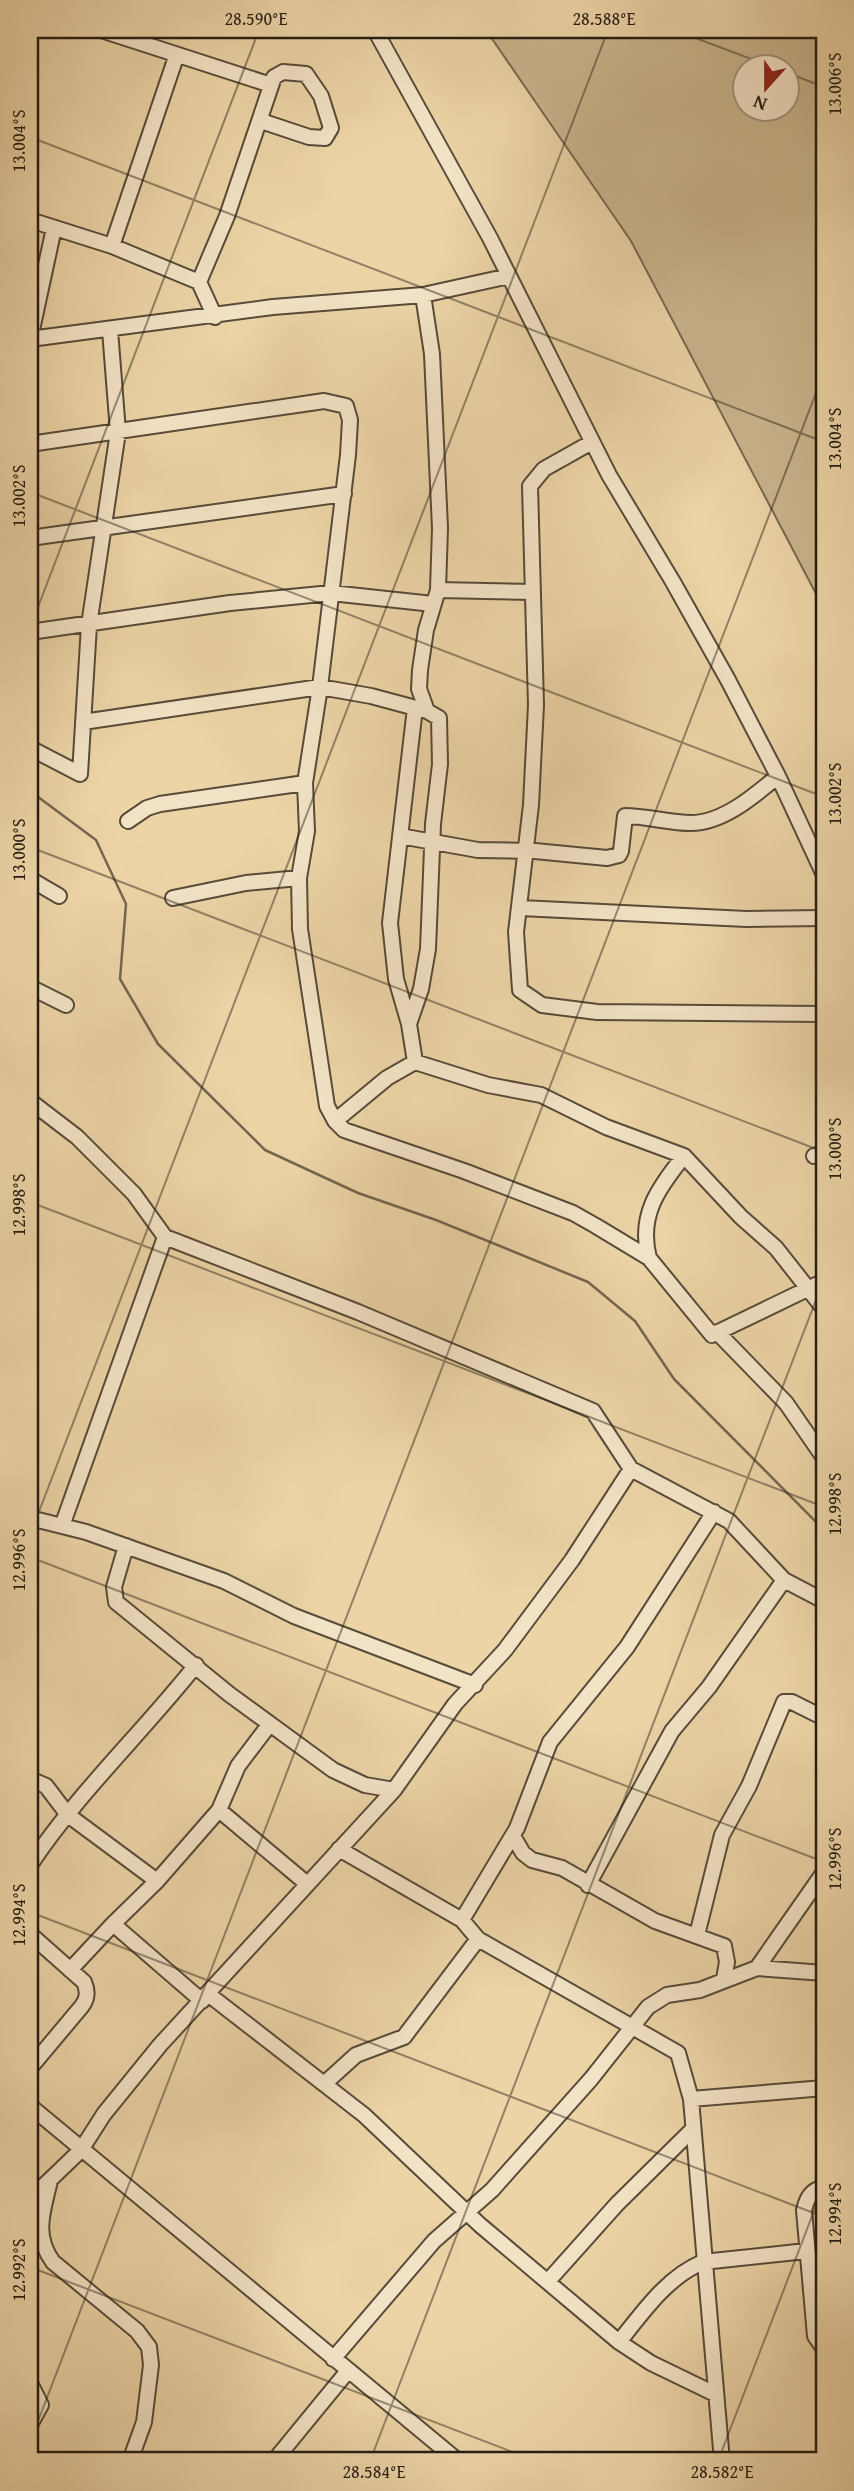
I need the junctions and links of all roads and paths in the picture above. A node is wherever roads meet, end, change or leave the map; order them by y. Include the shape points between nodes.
1 (101, 30) edge
2 (375, 30) edge
3 (124, 33) edge
4 (176, 57) junction
5 (271, 85) junction
6 (261, 121) junction
7 (30, 220) edge
8 (54, 228) junction
9 (112, 246) junction
10 (509, 276) junction
11 (199, 282) junction
12 (423, 295) junction
13 (215, 317) junction
14 (110, 330) junction
15 (30, 340) edge
16 (118, 432) junction
17 (592, 442) junction
18 (30, 444) edge
19 (344, 494) junction
20 (104, 527) junction
21 (30, 538) edge
22 (438, 590) junction
23 (533, 592) junction
24 (331, 593) junction
25 (433, 604) junction
26 (89, 625) junction
27 (30, 632) edge
28 (320, 687) junction
29 (421, 709) junction
30 (83, 722) junction
31 (30, 748) edge
32 (778, 776) junction
33 (305, 783) junction
34 (128, 821) dead end
35 (400, 836) junction
36 (432, 843) junction
37 (525, 852) junction
38 (824, 875) edge
39 (299, 878) junction
40 (30, 879) edge
41 (59, 896) dead end
42 (173, 898) dead end
43 (521, 908) junction
44 (824, 918) edge
45 (30, 987) edge
46 (66, 1005) dead end
47 (824, 1014) edge
48 (409, 1024) junction
49 (415, 1062) junction
50 (30, 1101) edge
51 (335, 1121) junction
52 (684, 1156) junction
53 (165, 1237) junction
54 (649, 1258) junction
55 (824, 1281) edge
56 (807, 1290) junction
57 (824, 1310) edge
58 (718, 1332) junction
59 (824, 1458) edge
60 (631, 1469) junction
61 (713, 1512) junction
62 (30, 1518) edge
63 (62, 1526) junction
64 (126, 1546) junction
65 (784, 1580) junction
66 (824, 1601) edge
67 (196, 1665) junction
68 (475, 1685) junction
69 (824, 1718) edge
70 (269, 1725) junction
71 (30, 1779) edge
72 (394, 1790) junction
73 (219, 1810) junction
74 (68, 1815) junction
75 (513, 1836) junction
76 (339, 1849) junction
77 (30, 1865) edge
78 (824, 1872) edge
79 (157, 1881) junction
80 (306, 1883) junction
81 (589, 1885) junction
82 (462, 1920) junction
83 (113, 1924) junction
84 (30, 1934) edge
85 (697, 1936) junction
86 (478, 1939) junction
87 (757, 1968) junction
88 (71, 1970) junction
89 (824, 1973) edge
90 (724, 1979) junction
91 (205, 1997) junction
92 (631, 2027) junction
93 (30, 2068) edge
94 (324, 2084) junction
95 (824, 2088) edge
96 (691, 2099) junction
97 (30, 2106) edge
98 (692, 2130) junction
99 (81, 2150) junction
100 (50, 2181) junction
101 (824, 2187) edge
102 (31, 2197) edge
103 (466, 2211) junction
104 (806, 2251) junction
105 (703, 2262) junction
106 (548, 2280) junction
107 (620, 2342) junction
108 (824, 2349) edge
109 (333, 2359) junction
110 (347, 2372) junction
111 (30, 2383) edge
112 (715, 2394) junction
113 (30, 2424) edge
114 (130, 2461) edge
115 (274, 2461) edge
116 (458, 2461) edge
117 (722, 2461) edge
118 (817, 2461) edge
119 (824, 2461) edge

1 - 3 street
2 - 10 street
3 - 4 street
4 - 5 street
4 - 9 street
5 - 6 street
5 - 6 street via 283,72 306,74 321,96 331,128 325,138 309,137
6 - 11 street
7 - 8 street
8 - 9 street
8 - 15 street
9 - 11 street
10 - 12 street
10 - 17 street
11 - 13 street
12 - 13 street via 273,307
12 - 22 street via 433,365
13 - 14 street
14 - 15 street
14 - 16 street
16 - 18 street
16 - 19 street via 299,404 339,403 350,412
16 - 20 street
17 - 23 street via 544,469 530,486
17 - 32 street via 694,617
19 - 20 street
19 - 24 street
20 - 21 street
20 - 26 street
22 - 23 street
22 - 25 street
23 - 37 street via 535,744
24 - 25 street
24 - 26 street
24 - 28 street
25 - 29 street via 420,670
26 - 27 street
26 - 30 street
28 - 29 street
28 - 30 street
28 - 33 street
29 - 35 street
29 - 36 street via 435,714 442,723
30 - 31 street via 80,774
32 - 37 street via 708,821 625,816 621,851 615,857
32 - 38 street
33 - 34 street via 160,804
33 - 39 street via 307,831
35 - 36 street
35 - 48 street via 390,923 396,979
36 - 37 street
36 - 48 street via 428,949
37 - 43 street
39 - 42 street
39 - 51 street via 300,929 316,1049 327,1106
40 - 41 street
43 - 44 street via 746,919
43 - 47 street via 516,932 517,979 525,996 542,1005 611,1013
45 - 46 street
48 - 49 street
49 - 51 street via 387,1078
49 - 52 street via 488,1085 541,1095 606,1127
50 - 53 street via 77,1138 134,1194
51 - 54 street via 363,1138 573,1213
52 - 54 street via 649,1212 643,1234
52 - 56 street via 776,1248
53 - 60 street via 593,1411
53 - 63 street
54 - 58 street via 712,1335
55 - 56 street
56 - 57 street
56 - 58 street
58 - 59 street via 786,1403
60 - 61 street
60 - 68 street via 572,1560
61 - 65 street via 750,1541
61 - 75 street via 626,1647 550,1742
62 - 63 street
63 - 64 street
64 - 67 street via 114,1587 116,1602
64 - 68 street via 224,1581 294,1616
65 - 66 street
65 - 81 street via 673,1731
67 - 70 street
67 - 74 street
68 - 72 street via 455,1704
69 - 85 street via 784,1702 749,1786 722,1835
70 - 72 street via 351,1780
70 - 73 street via 238,1766
71 - 74 street via 46,1786
72 - 76 street
73 - 79 street
73 - 80 street
74 - 77 street
74 - 79 street
75 - 81 street via 532,1860 562,1868
75 - 82 street
76 - 80 street
76 - 82 street
78 - 87 street
79 - 83 street
80 - 91 street
81 - 85 street via 655,1921
82 - 86 street
83 - 88 street
83 - 91 street
84 - 88 street
85 - 90 street via 724,1946
86 - 92 street
86 - 94 street via 404,2037 356,2055
87 - 89 street
87 - 90 street
88 - 93 street via 84,1982 87,1999
90 - 92 street via 657,2000
91 - 94 street
91 - 99 street via 104,2114
92 - 96 street via 678,2053
92 - 103 street via 492,2190
94 - 103 street
95 - 96 street
96 - 98 street
97 - 99 street
98 - 105 street
98 - 106 street
99 - 100 street
99 - 109 street
100 - 102 street
100 - 114 street via 41,2231 43,2248 53,2262 137,2331 149,2347 144,2422
101 - 104 street via 807,2198
103 - 106 street
103 - 109 street via 434,2241
104 - 105 street
104 - 108 street via 815,2336
105 - 107 street via 675,2278
105 - 112 street
106 - 107 street
107 - 112 street
109 - 110 street
110 - 115 street
110 - 116 street
111 - 113 street via 41,2405
112 - 117 street
118 - 119 street

